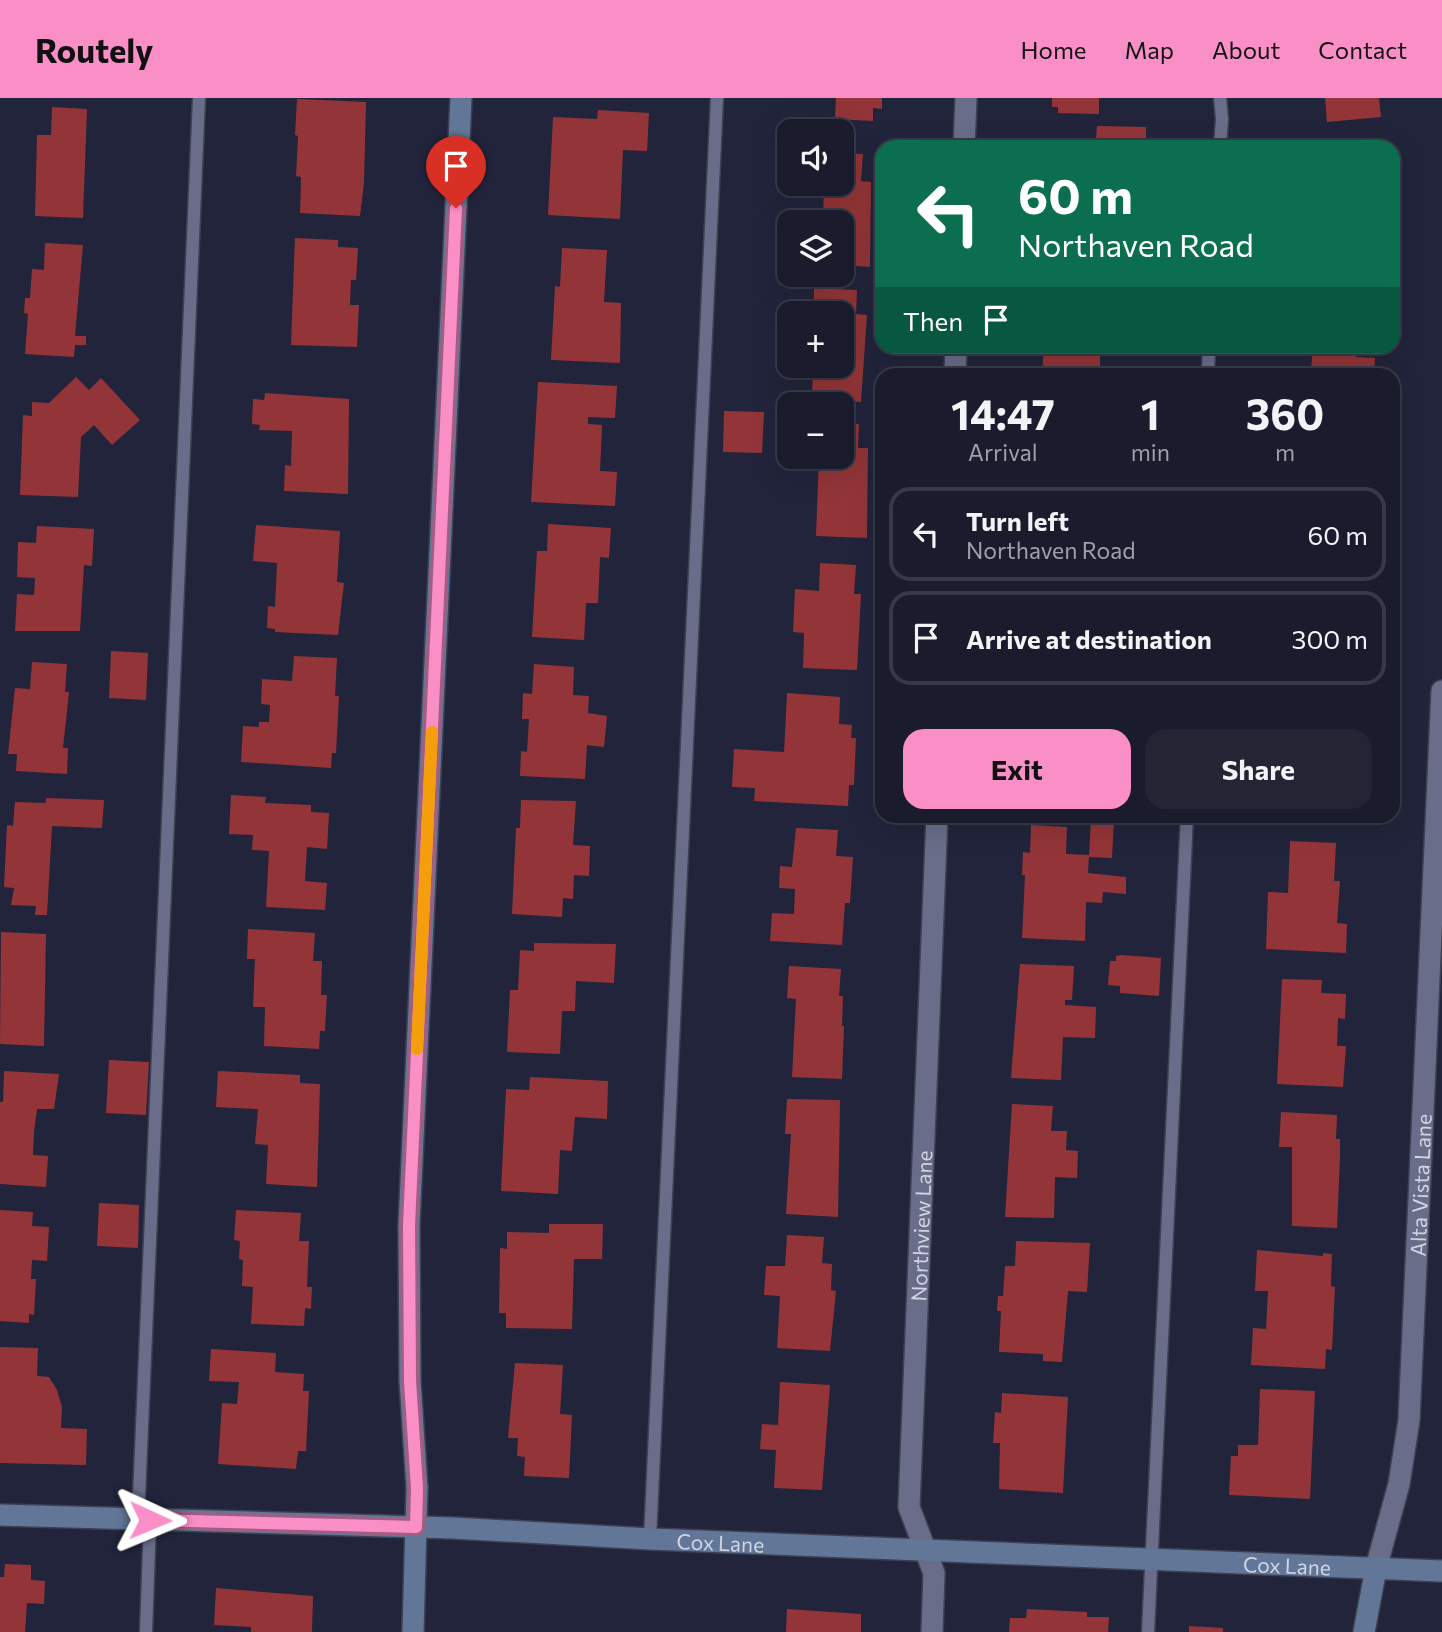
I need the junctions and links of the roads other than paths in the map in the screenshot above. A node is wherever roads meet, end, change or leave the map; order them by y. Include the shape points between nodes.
1 (199, 98) edge
2 (461, 98) edge
3 (717, 98) edge
4 (966, 98) edge
5 (1220, 98) edge
6 (964, 140) edge
7 (1220, 140) edge
8 (1442, 691) edge
9 (937, 823) edge
10 (1187, 823) edge
11 (0, 1515) edge
12 (144, 1520) junction
13 (416, 1527) junction
14 (650, 1539) junction
15 (924, 1549) junction
16 (1152, 1559) junction
17 (1376, 1568) junction
18 (1442, 1571) edge
19 (146, 1632) edge
20 (413, 1632) edge
21 (932, 1632) edge
22 (1148, 1632) edge
23 (1364, 1632) edge

1 - 12 lane
2 - 13 street via 409,1225
3 - 14 lane
4 - 6 street
5 - 7 lane
8 - 17 street, Alta Vista Lane via 1409,1420 1399,1484
9 - 15 street, Northview Lane via 909,1507
10 - 16 lane
11 - 12 street, Cox Lane
12 - 13 street, Cox Lane
12 - 19 lane
13 - 14 street, Cox Lane
13 - 20 street
14 - 15 street, Cox Lane
15 - 16 street, Cox Lane
15 - 21 street, Northview Lane via 934,1573
16 - 17 street, Cox Lane
16 - 22 lane
17 - 18 street, Cox Lane
17 - 23 street, Alta Vista Lane

